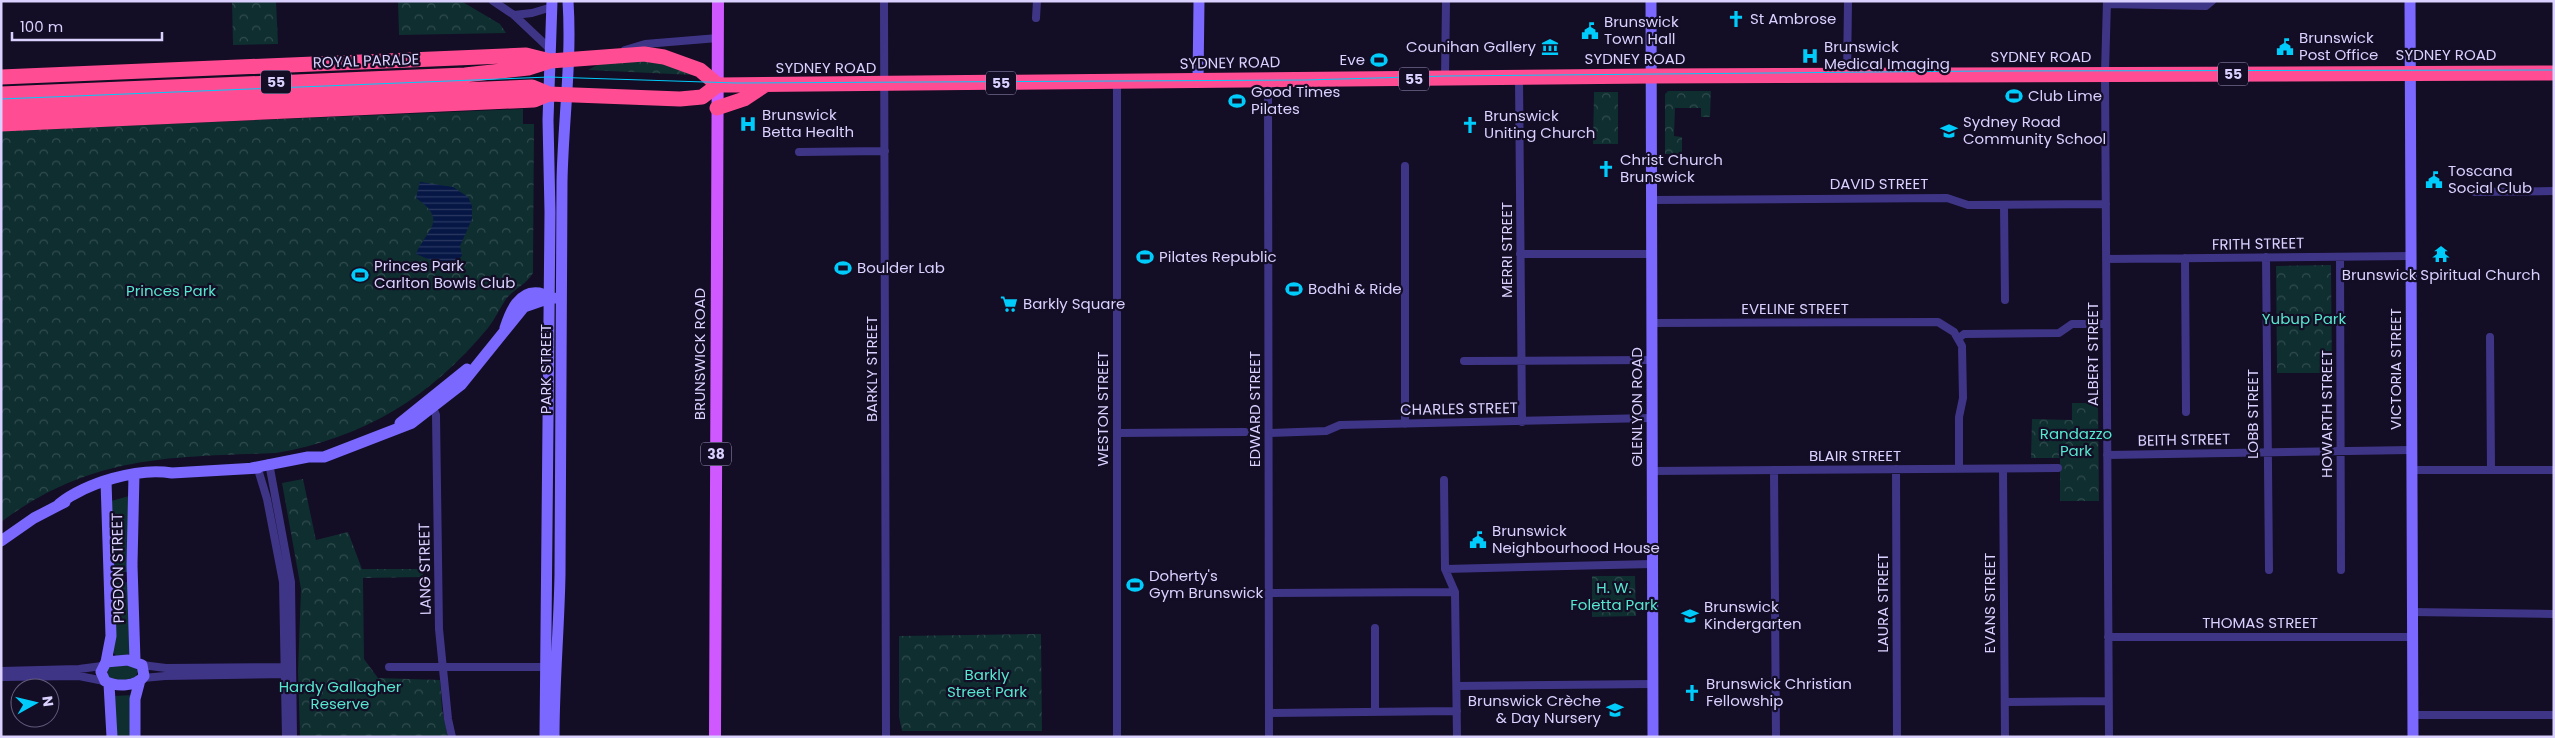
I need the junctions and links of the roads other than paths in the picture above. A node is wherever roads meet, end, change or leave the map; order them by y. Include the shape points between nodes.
1 (493, 1) edge
2 (568, 1) edge
3 (718, 1) edge
4 (884, 1) edge
5 (1037, 1) edge
6 (1199, 1) edge
7 (1446, 1) edge
8 (1651, 1) edge
9 (1848, 1) edge
10 (2212, 1) edge
11 (2410, 1) edge
12 (2107, 3) edge
13 (552, 4) edge
14 (514, 15) junction
15 (1036, 18) dead end
16 (718, 38) junction
17 (614, 54) junction
18 (550, 55) junction
19 (569, 59) junction
20 (402, 61) junction
21 (262, 66) junction
22 (116, 72) junction
23 (2408, 73) junction
24 (2554, 73) edge
25 (2105, 74) junction
26 (1651, 76) junction
27 (1847, 76) junction
28 (1, 77) edge
29 (402, 77) junction
30 (1446, 78) junction
31 (1519, 78) junction
32 (1268, 80) junction
33 (1198, 81) junction
34 (1117, 82) junction
35 (264, 83) junction
36 (718, 85) junction
37 (765, 85) junction
38 (884, 85) junction
39 (116, 89) junction
40 (1, 94) edge
41 (548, 94) junction
42 (568, 94) junction
43 (266, 105) junction
44 (717, 108) junction
45 (1, 110) edge
46 (150, 110) junction
47 (1, 124) edge
48 (885, 151) junction
49 (799, 152) dead end
50 (1405, 166) dead end
51 (550, 182) junction
52 (562, 182) junction
53 (2554, 191) edge
54 (2475, 192) dead end
55 (1650, 200) junction
56 (2106, 204) junction
57 (2004, 205) junction
58 (556, 212) junction
59 (1520, 254) junction
60 (1651, 254) junction
61 (2410, 256) junction
62 (2266, 257) junction
63 (2340, 257) junction
64 (2185, 258) junction
65 (2106, 259) junction
66 (555, 298) junction
67 (2005, 300) dead end
68 (1651, 323) junction
69 (2106, 324) junction
70 (2490, 337) dead end
71 (1959, 338) junction
72 (1651, 360) junction
73 (1464, 361) dead end
74 (1521, 361) junction
75 (432, 404) junction
76 (2186, 412) dead end
77 (1651, 418) junction
78 (1522, 422) junction
79 (1405, 424) junction
80 (1245, 432) dead end
81 (1117, 433) junction
82 (1269, 433) junction
83 (2341, 450) junction
84 (2411, 450) junction
85 (2267, 452) junction
86 (2107, 455) junction
87 (270, 466) junction
88 (256, 468) junction
89 (2058, 468) dead end
90 (1896, 469) junction
91 (1959, 469) junction
92 (2003, 469) junction
93 (1774, 470) junction
94 (2412, 470) junction
95 (2491, 470) junction
96 (2554, 470) edge
97 (1652, 471) junction
98 (134, 478) junction
99 (1444, 480) dead end
100 (106, 485) junction
101 (1, 542) edge
102 (1652, 564) junction
103 (1445, 569) junction
104 (2268, 570) dead end
105 (2342, 570) dead end
106 (132, 576) junction
107 (110, 577) junction
108 (1455, 592) junction
109 (1269, 593) junction
110 (2412, 612) junction
111 (2554, 614) edge
112 (1375, 628) dead end
113 (2108, 637) junction
114 (2412, 637) junction
115 (139, 663) junction
116 (104, 664) junction
117 (389, 667) dead end
118 (443, 667) junction
119 (550, 667) junction
120 (288, 670) junction
121 (1, 671) edge
122 (1, 677) edge
123 (142, 679) junction
124 (107, 682) junction
125 (1652, 684) junction
126 (1456, 686) junction
127 (2108, 701) junction
128 (2005, 702) junction
129 (1457, 711) junction
130 (1375, 712) junction
131 (1269, 713) junction
132 (2413, 715) junction
133 (2554, 715) edge
134 (112, 737) edge
135 (135, 737) edge
136 (286, 737) edge
137 (293, 737) edge
138 (452, 737) edge
139 (545, 737) edge
140 (554, 737) edge
141 (715, 737) edge
142 (886, 737) edge
143 (1117, 737) edge
144 (1269, 737) edge
145 (1457, 737) edge
146 (1653, 737) edge
147 (1776, 737) edge
148 (1898, 737) edge
149 (2005, 737) edge
150 (2109, 737) edge
151 (2413, 737) edge

1 - 14 street
2 - 19 street, PARK STREET
3 - 16 main road, BRUNSWICK ROAD / 38
4 - 38 street, BARKLY STREET
5 - 15 street
6 - 33 street
7 - 30 street
8 - 26 street, GLENLYON ROAD
9 - 27 street
10 - 12 street via 2206,6
11 - 23 street, VICTORIA STREET
12 - 25 street, ALBERT STREET
13 - 14 street via 532,14
13 - 18 street, PARK STREET
14 - 18 street
16 - 17 street, ROYAL PARADE via 645,44
16 - 36 main road, BRUNSWICK ROAD / 38
17 - 19 highway, ROYAL PARADE / 55
17 - 36 highway, ROYAL PARADE / 55 via 664,57 700,70
18 - 19 highway, ROYAL PARADE / 55
18 - 20 highway, ROYAL PARADE / 55
18 - 29 highway, ROYAL PARADE / 55 via 528,68
18 - 41 street, PARK STREET
19 - 42 street, PARK STREET
20 - 21 highway, ROYAL PARADE / 55
20 - 29 highway
21 - 22 highway, ROYAL PARADE / 55
21 - 35 highway
22 - 28 highway, ROYAL PARADE / 55
22 - 39 highway
23 - 24 highway, SYDNEY ROAD / 55
23 - 25 highway, SYDNEY ROAD / 55
23 - 61 street, VICTORIA STREET
25 - 27 highway, SYDNEY ROAD / 55
25 - 56 street, ALBERT STREET
26 - 27 highway, SYDNEY ROAD / 55
26 - 31 highway, SYDNEY ROAD / 55
26 - 55 street, GLENLYON ROAD
29 - 35 highway, ROYAL PARADE / 55
30 - 31 highway, SYDNEY ROAD / 55
30 - 32 highway, SYDNEY ROAD / 55
31 - 59 street, MERRI STREET
32 - 33 highway, SYDNEY ROAD / 55
32 - 82 street, EDWARD STREET
33 - 34 highway, SYDNEY ROAD / 55
34 - 38 highway, SYDNEY ROAD / 55
34 - 81 street, WESTON STREET
35 - 39 highway, ROYAL PARADE / 55
35 - 43 highway
36 - 37 highway, SYDNEY ROAD / 55
36 - 42 highway, 55 via 702,97 680,99
36 - 44 main road, BRUNSWICK ROAD / 38
37 - 38 highway, SYDNEY ROAD / 55
37 - 44 highway via 744,99
38 - 48 street, BARKLY STREET
39 - 40 highway, ROYAL PARADE / 55
41 - 42 highway, 55
41 - 43 highway, 55 via 532,87 403,100
41 - 51 street, PARK STREET
42 - 52 street, PARK STREET
43 - 46 highway, 55
44 - 141 main road, BRUNSWICK ROAD / 38
45 - 46 highway, 55
46 - 47 highway, 55
48 - 49 street
48 - 142 street, BARKLY STREET
50 - 79 street
51 - 52 street
51 - 58 street, PARK STREET
52 - 58 street, PARK STREET
53 - 54 street
55 - 57 street, DAVID STREET via 1947,198 1968,205
55 - 60 street, GLENLYON ROAD
56 - 57 street, DAVID STREET
56 - 65 street, ALBERT STREET
57 - 67 street
58 - 66 street, PARK STREET
59 - 60 street
59 - 74 street, MERRI STREET
60 - 68 street, GLENLYON ROAD
61 - 63 street, FRITH STREET
61 - 84 street, VICTORIA STREET
62 - 63 street, FRITH STREET
62 - 64 street, FRITH STREET
62 - 85 street, LOBB STREET
63 - 83 street, HOWARTH STREET
64 - 65 street, FRITH STREET
64 - 76 street
65 - 69 street, ALBERT STREET
66 - 75 street via 533,293 522,298 509,315 504,330 485,354
66 - 119 street, PARK STREET
68 - 71 street, EVELINE STREET via 1938,322
68 - 72 street, GLENLYON ROAD
69 - 71 street via 2072,324 2059,334 1964,334
69 - 86 street, ALBERT STREET
70 - 95 street
71 - 91 street via 1963,398 1959,417
72 - 74 street
72 - 77 street, GLENLYON ROAD
73 - 74 street
74 - 78 street, MERRI STREET
75 - 87 street via 386,433 308,465
75 - 118 street, LANG STREET via 436,415
77 - 78 street, CHARLES STREET
77 - 97 street, GLENLYON ROAD
78 - 79 street, CHARLES STREET
79 - 82 street, CHARLES STREET via 1340,425 1326,431
80 - 81 street
81 - 143 street, WESTON STREET
82 - 109 street, EDWARD STREET
83 - 84 street, BEITH STREET
83 - 85 street, BEITH STREET
83 - 105 street, HOWARTH STREET
84 - 94 street, VICTORIA STREET
85 - 86 street, BEITH STREET
85 - 104 street, LOBB STREET
86 - 113 street, ALBERT STREET
87 - 88 street
87 - 120 street via 291,582
88 - 98 street
88 - 120 street via 267,499 283,582
89 - 92 street, BLAIR STREET
90 - 91 street, BLAIR STREET
90 - 93 street, BLAIR STREET
90 - 148 street, LAURA STREET
91 - 92 street, BLAIR STREET
92 - 128 street, EVANS STREET
93 - 97 street, BLAIR STREET
93 - 147 street
94 - 95 street
94 - 110 street, VICTORIA STREET
95 - 96 street
97 - 102 street, GLENLYON ROAD
98 - 100 street
98 - 106 street, PIGDON STREET
99 - 103 street
100 - 101 street via 59,504
100 - 107 street, PIGDON STREET
102 - 103 street
102 - 125 street, GLENLYON ROAD
103 - 108 street
106 - 107 street
106 - 115 street, PIGDON STREET
107 - 116 street, PIGDON STREET via 110,636
108 - 109 street
108 - 126 street
109 - 131 street, EDWARD STREET
110 - 111 street
110 - 114 street, VICTORIA STREET
112 - 130 street
113 - 114 street, THOMAS STREET
113 - 127 street, ALBERT STREET
114 - 132 street, VICTORIA STREET
115 - 116 street
115 - 120 street via 166,668
115 - 123 street, PIGDON STREET via 144,672
116 - 121 street via 79,669
116 - 124 street, PIGDON STREET via 101,672
117 - 118 street
118 - 119 street
118 - 138 street, LANG STREET
119 - 139 street, PARK STREET
119 - 140 street, PARK STREET
120 - 123 street
120 - 136 street
120 - 137 street
122 - 124 street via 79,676
123 - 124 street via 121,685
123 - 135 street, PIGDON STREET via 135,699
124 - 134 street, PIGDON STREET
125 - 126 street
125 - 146 street, GLENLYON ROAD
126 - 129 street
127 - 128 street
127 - 150 street, ALBERT STREET
128 - 149 street, EVANS STREET
129 - 130 street
129 - 145 street
130 - 131 street
131 - 144 street, EDWARD STREET
132 - 133 street
132 - 151 street, VICTORIA STREET

